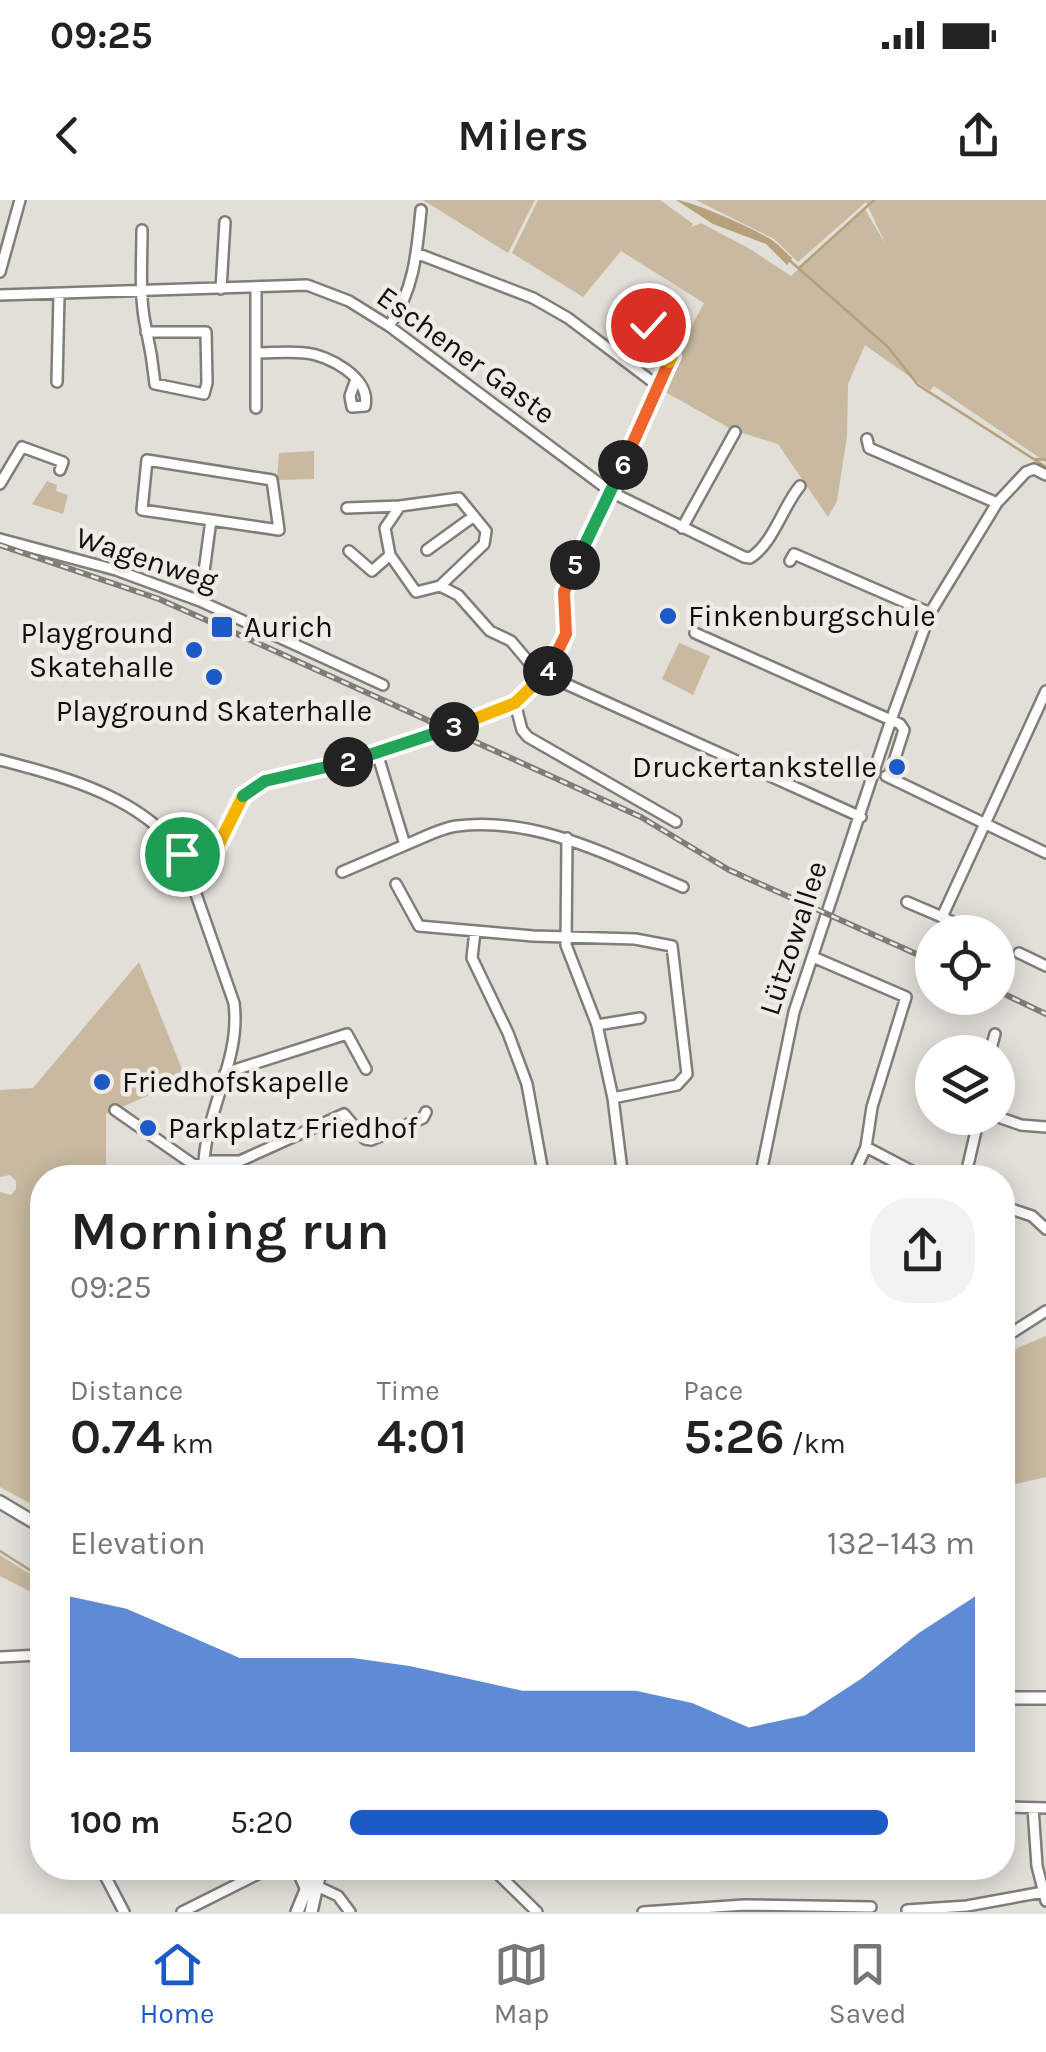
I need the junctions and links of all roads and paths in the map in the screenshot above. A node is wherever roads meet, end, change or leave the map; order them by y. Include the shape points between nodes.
1 (20, 200) edge
2 (421, 210) dead end
3 (225, 222) dead end
4 (142, 230) dead end
5 (416, 252) junction
6 (0, 272) edge
7 (256, 288) junction
8 (221, 289) junction
9 (142, 290) junction
10 (0, 294) edge
11 (58, 295) junction
12 (648, 325) dead end
13 (389, 326) junction
14 (146, 332) junction
15 (256, 353) junction
16 (356, 379) dead end
17 (57, 382) dead end
18 (658, 386) junction
19 (256, 408) dead end
20 (735, 432) dead end
21 (866, 440) dead end
22 (60, 470) dead end
23 (1046, 475) edge
24 (0, 484) edge
25 (800, 486) dead end
26 (611, 492) junction
27 (997, 502) junction
28 (400, 506) junction
29 (348, 508) dead end
30 (474, 516) junction
31 (211, 520) junction
32 (682, 528) junction
33 (0, 539) edge
34 (427, 550) dead end
35 (349, 551) dead end
36 (390, 555) junction
37 (790, 561) dead end
38 (440, 586) junction
39 (200, 601) junction
40 (930, 613) junction
41 (695, 633) dead end
42 (544, 677) junction
43 (383, 685) dead end
44 (1046, 691) edge
45 (515, 703) junction
46 (891, 720) junction
47 (377, 753) junction
48 (0, 760) edge
49 (874, 772) junction
50 (889, 776) junction
51 (860, 817) junction
52 (676, 822) dead end
53 (984, 824) junction
54 (567, 838) junction
55 (405, 845) junction
56 (1046, 853) edge
57 (187, 868) junction
58 (342, 872) dead end
59 (396, 884) dead end
60 (683, 887) dead end
61 (907, 902) dead end
62 (935, 915) edge
63 (943, 915) edge
64 (475, 931) junction
65 (566, 936) junction
66 (1019, 953) dead end
67 (813, 957) junction
68 (1045, 963) edge
69 (640, 1018) dead end
70 (597, 1026) junction
71 (366, 1069) dead end
72 (224, 1073) junction
73 (613, 1098) junction
74 (115, 1110) dead end
75 (426, 1112) dead end
76 (1015, 1123) edge
77 (1046, 1127) edge
78 (975, 1135) edge
79 (866, 1147) junction
80 (203, 1163) junction
81 (542, 1165) edge
82 (621, 1165) edge
83 (762, 1165) edge
84 (858, 1165) edge
85 (901, 1165) edge
86 (968, 1165) edge
87 (1015, 1210) edge
88 (1046, 1229) edge
89 (1046, 1311) edge
90 (1015, 1331) edge
91 (0, 1502) edge
92 (30, 1520) edge
93 (0, 1656) edge
94 (30, 1658) edge
95 (1015, 1698) edge
96 (1046, 1698) edge
97 (1015, 1807) edge
98 (1033, 1808) junction
99 (1046, 1808) edge
100 (107, 1880) edge
101 (246, 1880) edge
102 (306, 1880) edge
103 (311, 1880) edge
104 (316, 1880) edge
105 (503, 1880) edge
106 (312, 1888) junction
107 (1044, 1896) edge
108 (871, 1907) dead end
109 (907, 1910) edge
110 (532, 1911) edge
111 (124, 1912) edge
112 (182, 1912) edge
113 (297, 1912) edge
114 (311, 1912) edge
115 (350, 1912) edge
116 (643, 1912) edge

1 - 6 street
2 - 5 street
3 - 8 street
4 - 9 street
5 - 13 street via 410,286
5 - 18 street via 533,298
7 - 8 street, Eschener Gaste
7 - 13 street, Eschener Gaste via 308,286
7 - 15 street
8 - 9 street, Eschener Gaste
9 - 11 street, Eschener Gaste
9 - 14 street
10 - 11 street, Eschener Gaste
11 - 17 street
12 - 18 street via 670,340 672,356
13 - 26 street, Eschener Gaste
14 - 14 street via 206,332 204,394 155,384
15 - 16 street via 309,353
15 - 19 street
18 - 26 street
20 - 32 street
21 - 27 street via 869,448
22 - 24 street via 63,462 22,447
23 - 27 street, Lützowallee via 1034,468 1026,472
25 - 32 street, Eschener Gaste via 756,556 730,552
26 - 32 street, Eschener Gaste
26 - 42 street via 566,584 566,634
27 - 40 street, Lützowallee
28 - 29 street
28 - 30 street via 460,498
28 - 36 street via 385,528
30 - 34 street
30 - 38 street via 486,531 484,544
31 - 31 street via 279,530 272,480 147,460 142,510
31 - 39 street
33 - 39 street, Wagenweg
35 - 36 street via 372,571
36 - 38 street via 416,592
37 - 40 street via 794,554 813,561
38 - 42 street via 458,594
39 - 43 street, Wagenweg
40 - 46 street, Lützowallee
41 - 46 street
42 - 45 street
42 - 51 street
44 - 53 street
45 - 47 street
45 - 52 street via 528,737
46 - 49 street, Lützowallee
46 - 50 street, Lützowallee via 904,730
47 - 55 street
47 - 57 street via 265,781 244,793 212,858
48 - 57 street via 118,800 171,838
49 - 50 street
49 - 51 street, Lützowallee
50 - 53 street
51 - 67 street, Lützowallee
53 - 56 street
53 - 63 street
54 - 55 street via 521,828 455,826
54 - 60 street
54 - 65 street
55 - 58 street
57 - 72 street via 234,1004 235,1034
59 - 64 street via 419,926
61 - 62 street
64 - 65 street
64 - 81 street via 472,958 527,1084
65 - 70 street
65 - 73 street via 672,946 687,1074 678,1085
66 - 68 street
67 - 79 street via 906,997
67 - 83 street, Lützowallee via 786,1042
69 - 70 street
70 - 73 street
71 - 72 street via 347,1034
72 - 80 street
73 - 82 street
74 - 80 street via 194,1165
75 - 80 street via 371,1140 344,1114 240,1161
76 - 77 street
78 - 86 street
79 - 84 street
79 - 85 street
87 - 88 street
89 - 90 street
91 - 92 main road
93 - 94 street
95 - 96 main road
97 - 98 street
98 - 99 street
98 - 107 street
100 - 111 street
101 - 112 street
102 - 106 street
103 - 106 main road
104 - 106 main road
105 - 110 street
106 - 113 main road
106 - 114 main road
106 - 115 street via 338,1896
107 - 109 street
108 - 116 street

